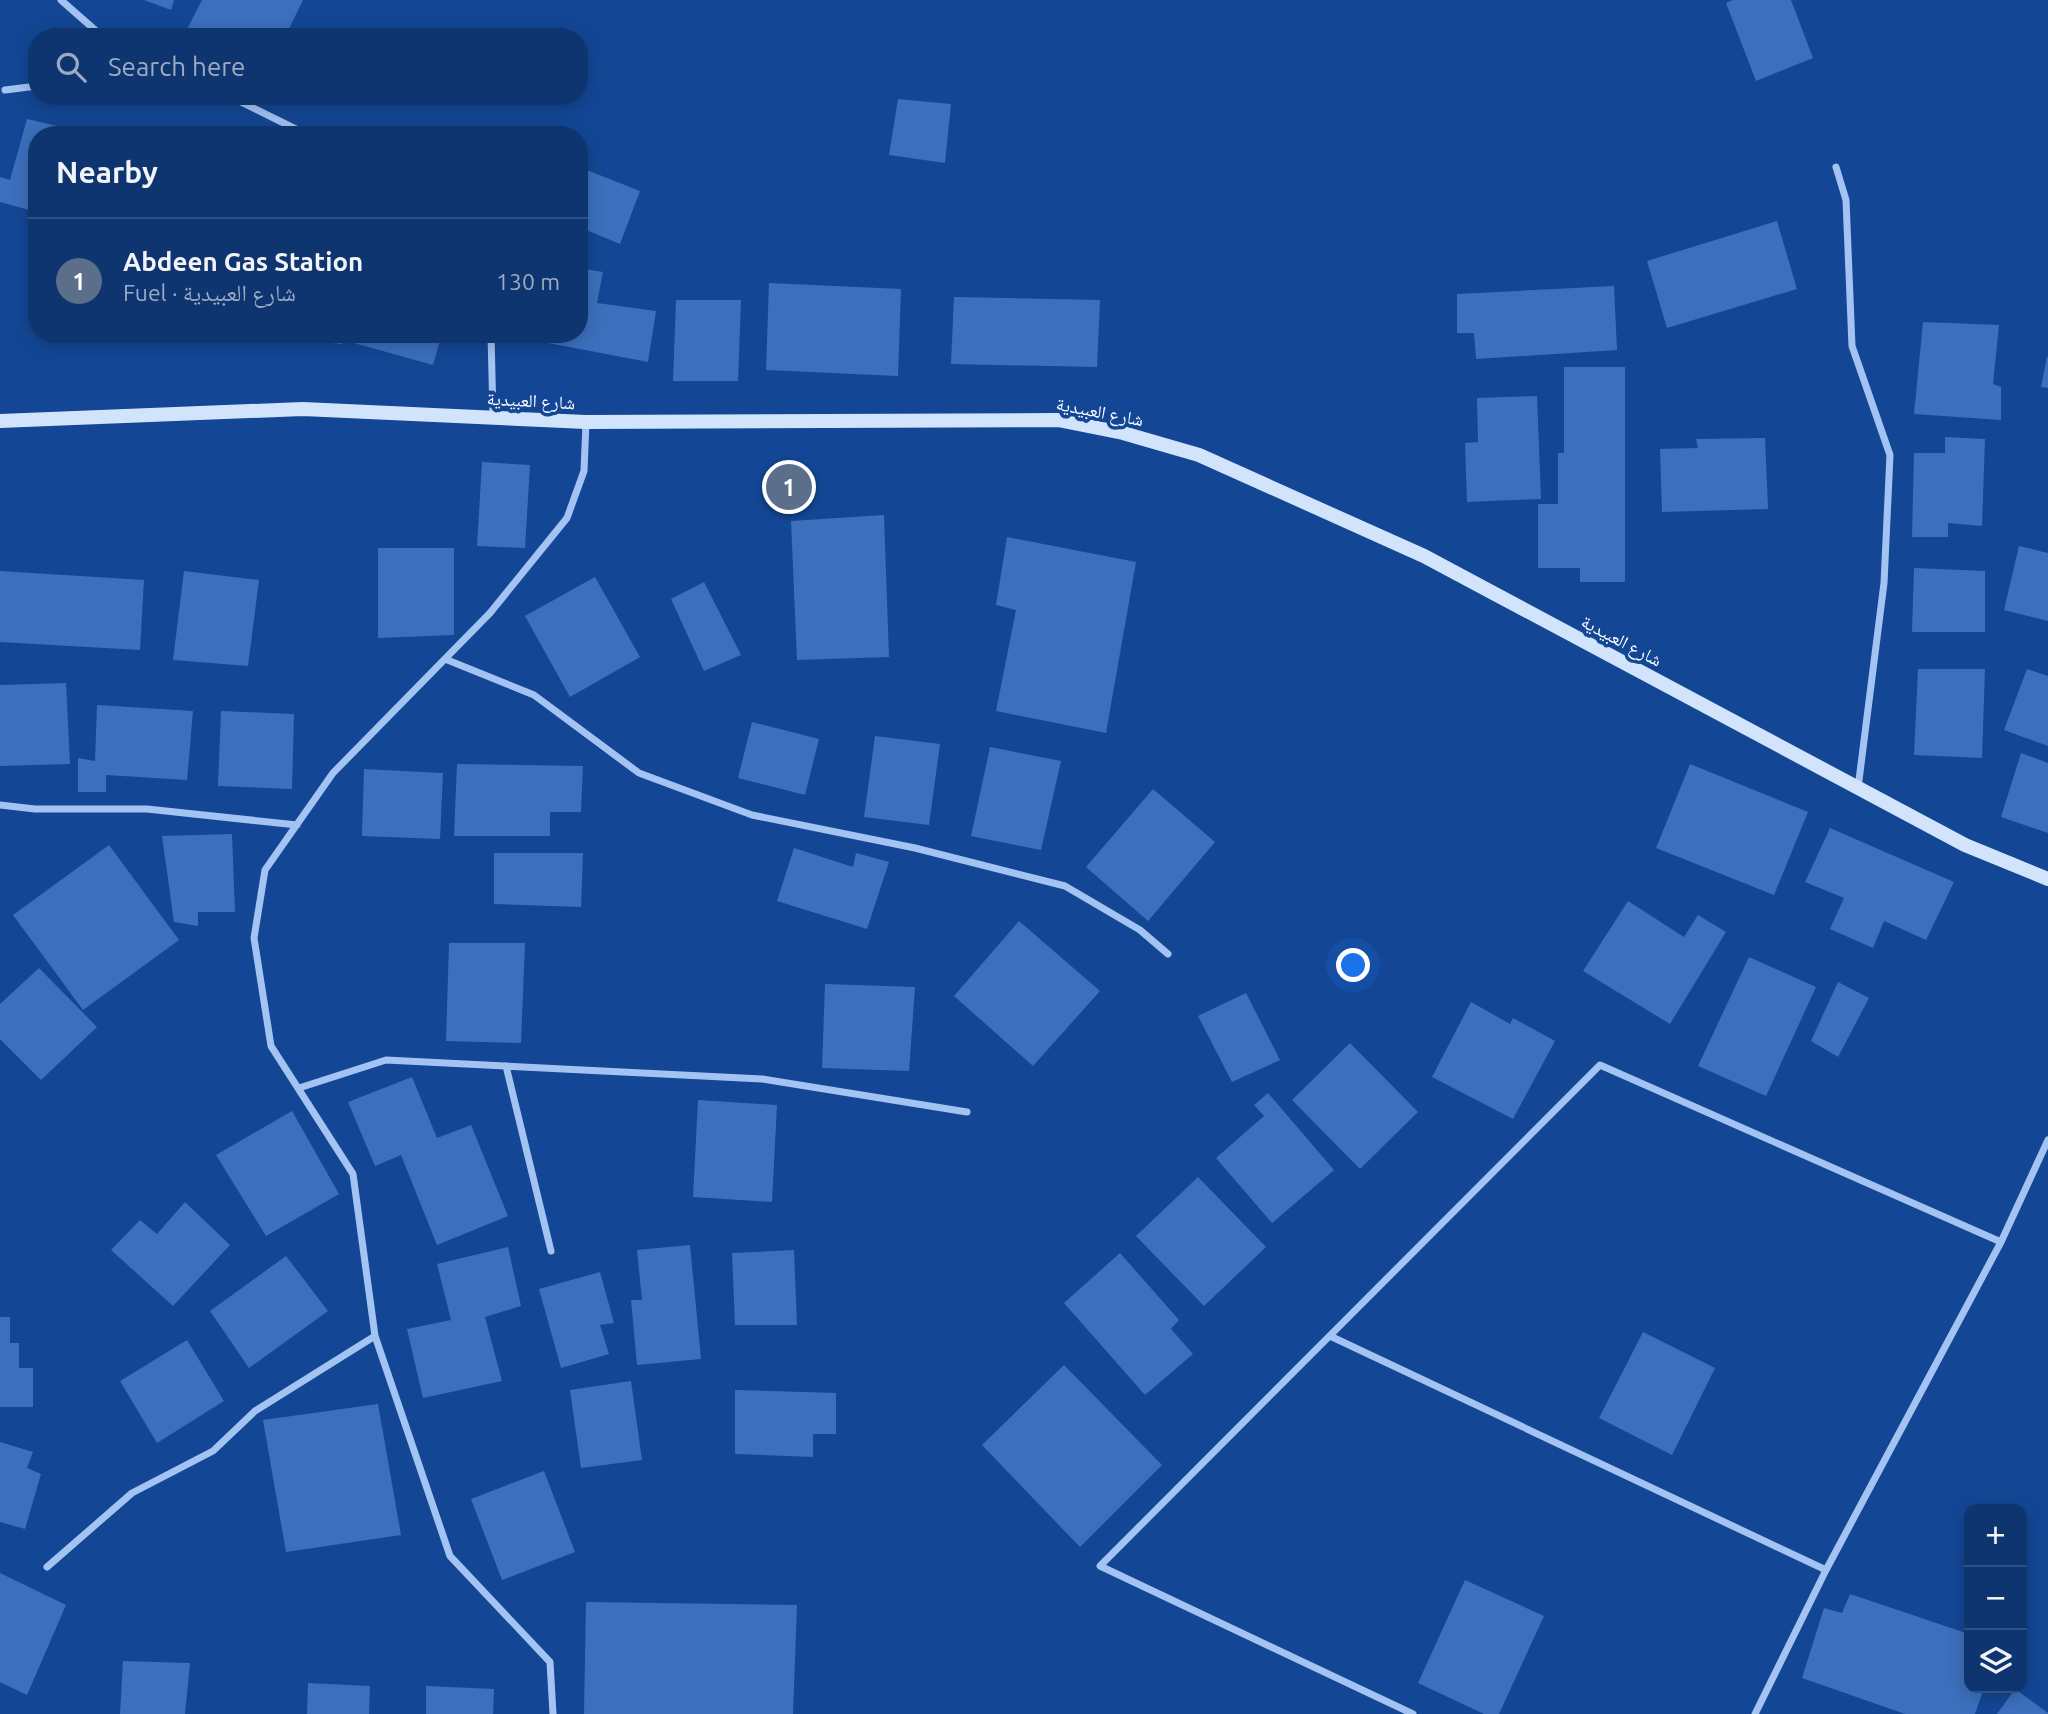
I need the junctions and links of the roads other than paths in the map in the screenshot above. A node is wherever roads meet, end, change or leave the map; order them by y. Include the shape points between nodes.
1 (61, 0) edge
2 (92, 28) edge
3 (28, 87) edge
4 (5, 90) dead end
5 (247, 105) edge
6 (290, 126) edge
7 (1836, 167) dead end
8 (491, 343) edge
9 (493, 417) junction
10 (0, 421) edge
11 (586, 422) junction
12 (445, 659) junction
13 (1858, 788) junction
14 (0, 805) edge
15 (297, 825) junction
16 (2048, 879) edge
17 (1168, 954) dead end
18 (506, 1066) junction
19 (299, 1088) junction
20 (967, 1112) dead end
21 (2048, 1140) edge
22 (2001, 1242) junction
23 (551, 1251) dead end
24 (375, 1336) junction
25 (1330, 1336) junction
26 (47, 1567) dead end
27 (1826, 1570) junction
28 (553, 1714) edge
29 (1413, 1714) edge
30 (1755, 1714) edge

1 - 2 street
3 - 4 street
5 - 6 street
7 - 13 street via 1846,200 1852,346 1890,455 1884,583
8 - 9 street
9 - 10 main road, شارع العبيدية via 303,409
9 - 11 main road, شارع العبيدية
11 - 12 street via 584,471 567,518 490,613
11 - 13 main road, شارع العبيدية via 1058,420 1136,436 1199,455 1424,556
12 - 15 street via 333,772
12 - 17 street via 534,695 639,772 752,815 915,848 1065,886 1140,930
13 - 16 main road, شارع العبيدية via 1965,845
14 - 15 street via 147,809
15 - 19 street via 265,870 254,939 271,1046
18 - 19 street via 386,1060
18 - 20 street via 762,1079
18 - 23 street
19 - 24 street via 353,1174
21 - 22 street
22 - 25 street via 1600,1065
22 - 27 street
24 - 26 street via 256,1411 212,1451 132,1493
24 - 28 street via 450,1556 550,1662
25 - 27 street
25 - 29 street via 1100,1566
27 - 30 street

